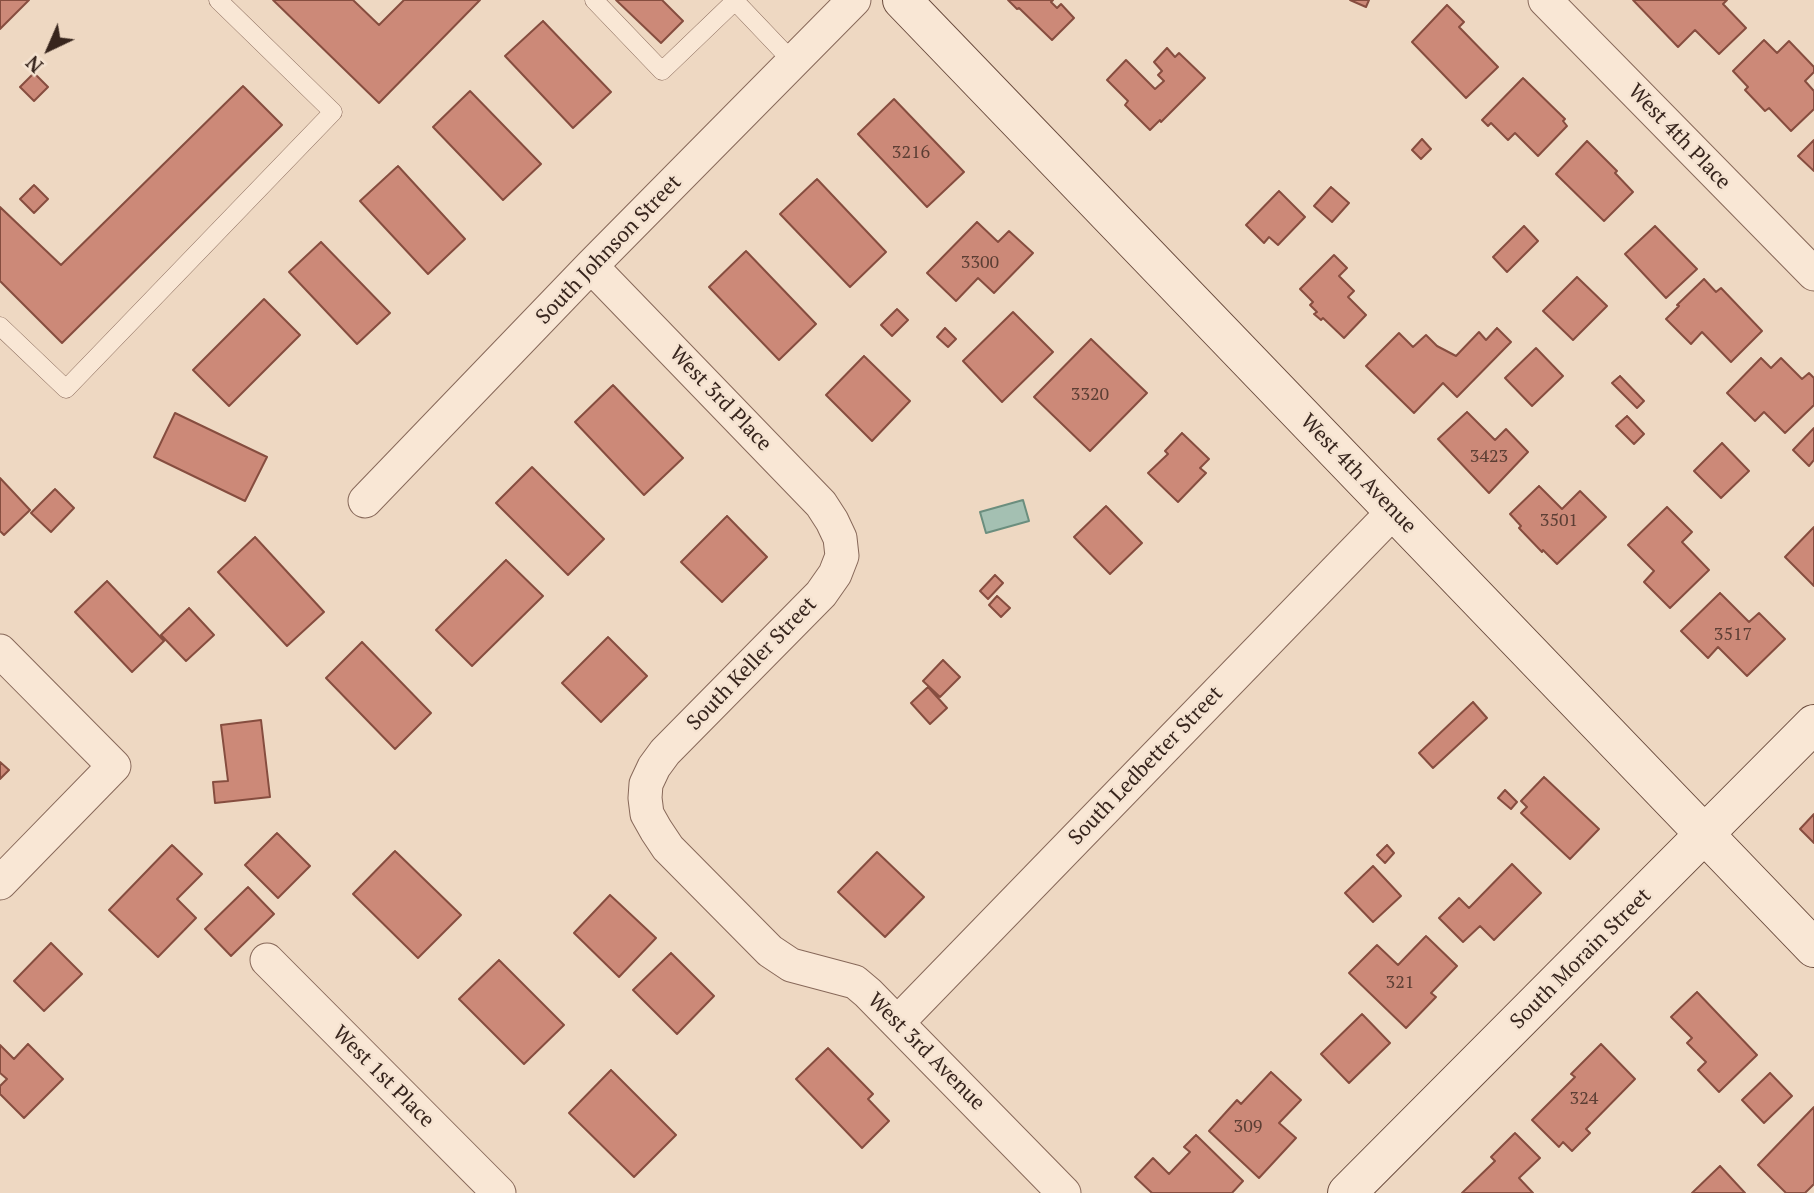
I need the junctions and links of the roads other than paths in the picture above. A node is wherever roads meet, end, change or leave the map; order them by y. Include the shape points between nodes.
1 (218, 0) edge
2 (594, 0) edge
3 (854, 0) edge
4 (902, 0) edge
5 (1545, 0) edge
6 (736, 1) edge
7 (793, 62) junction
8 (591, 266) junction
9 (1814, 274) edge
10 (0, 326) edge
11 (365, 501) dead end
12 (1394, 511) junction
13 (839, 538) joint
14 (0, 651) edge
15 (1814, 724) edge
16 (646, 783) joint
17 (1705, 834) junction
18 (0, 883) edge
19 (1814, 948) edge
20 (267, 960) dead end
21 (898, 1023) junction
22 (499, 1193) edge
23 (1064, 1193) edge
24 (1347, 1193) edge

1 - 10 lane via 333,112 66,389
2 - 6 lane via 662,71
3 - 7 street, South Johnson Street
4 - 12 street, West 4th Avenue
5 - 9 street, West 4th Place
6 - 7 lane
7 - 8 street, South Johnson Street
8 - 11 street, South Johnson Street
8 - 13 street, West 3rd Place via 811,493
12 - 17 street, West 4th Avenue
12 - 21 street, South Ledbetter Street
13 - 16 street, South Keller Street via 842,556 821,594 666,752
14 - 18 street via 114,766
15 - 17 street, South Morain Street
16 - 21 street, West 3rd Avenue via 647,814 668,848 770,951 790,965 855,982
17 - 19 street, West 4th Avenue
17 - 24 street, South Morain Street
20 - 22 street, West 1st Place
21 - 23 street, West 3rd Avenue

